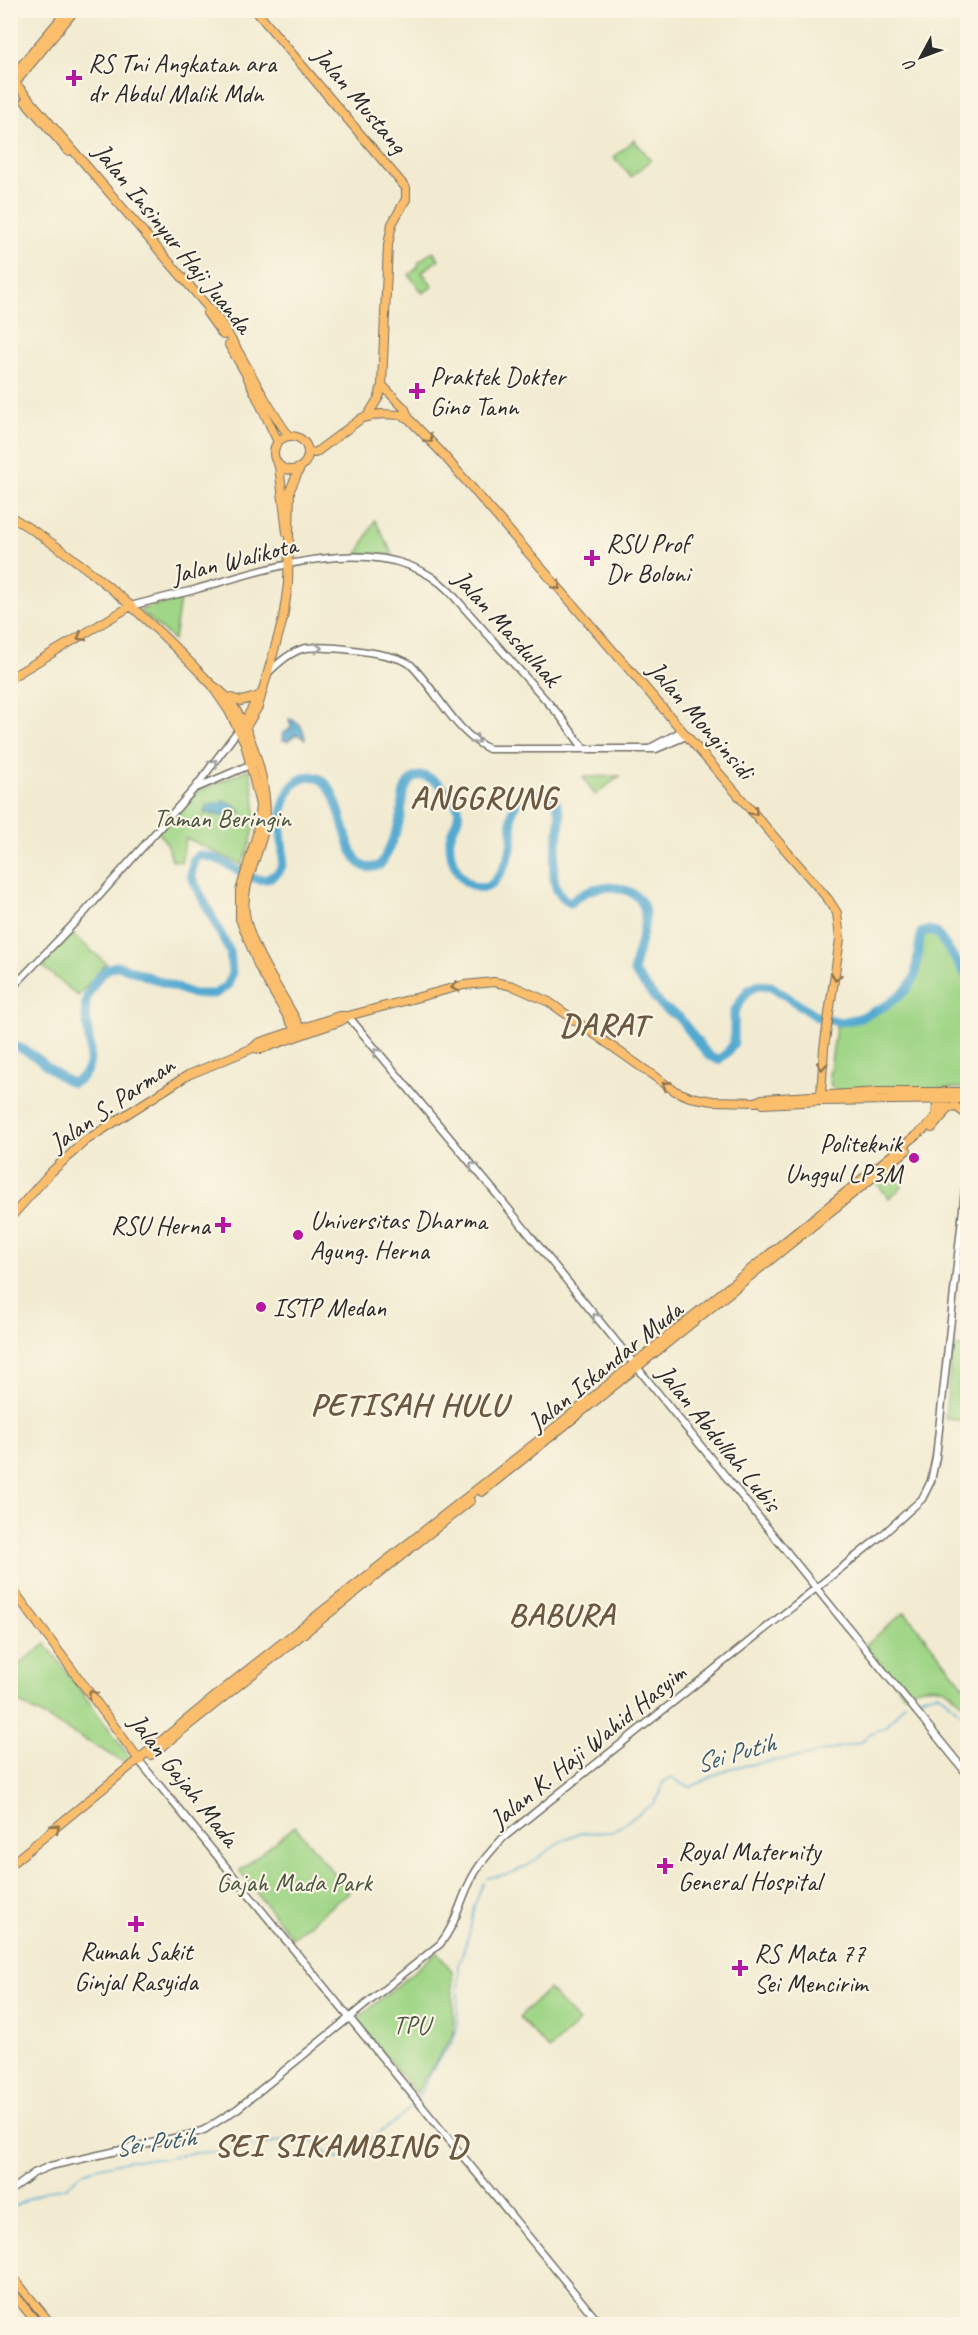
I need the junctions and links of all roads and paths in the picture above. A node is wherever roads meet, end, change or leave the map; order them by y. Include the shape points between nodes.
1 (68, 10) edge
2 (75, 10) edge
3 (255, 10) edge
4 (12, 82) edge
5 (382, 385) junction
6 (368, 415) junction
7 (409, 418) junction
8 (289, 436) junction
9 (278, 442) junction
10 (308, 451) junction
11 (279, 465) junction
12 (300, 468) junction
13 (10, 516) edge
14 (288, 537) junction
15 (347, 558) joint
16 (288, 564) junction
17 (131, 606) junction
18 (268, 673) junction
19 (10, 678) edge
20 (212, 685) junction
21 (226, 696) junction
22 (258, 696) junction
23 (243, 729) junction
24 (684, 733) junction
25 (584, 749) junction
26 (252, 765) junction
27 (195, 788) junction
28 (253, 857) junction
29 (244, 885) junction
30 (10, 990) edge
31 (293, 1014) junction
32 (348, 1016) junction
33 (310, 1025) junction
34 (299, 1031) junction
35 (968, 1092) edge
36 (821, 1095) junction
37 (945, 1096) junction
38 (968, 1099) edge
39 (759, 1103) junction
40 (968, 1114) edge
41 (943, 1115) junction
42 (968, 1163) edge
43 (841, 1200) junction
44 (10, 1218) edge
45 (635, 1365) junction
46 (10, 1586) edge
47 (815, 1588) junction
48 (140, 1761) junction
49 (968, 1775) edge
50 (10, 1865) edge
51 (348, 2018) junction
52 (10, 2191) edge
53 (10, 2274) edge
54 (10, 2290) edge
55 (38, 2325) edge
56 (51, 2325) edge
57 (600, 2325) edge

1 - 4 main road
2 - 4 main road
3 - 5 main road, Jalan Mustang via 407,191 392,224 388,245
4 - 8 main road, Jalan Insinyur Haji Juanda via 212,311
4 - 9 main road, Jalan Insinyur Haji Juanda via 204,309 246,374
5 - 6 main road
5 - 7 main road, Jalan Monginsidi
6 - 7 main road
6 - 10 main road via 315,453
7 -> 24 main road, Jalan Monginsidi
8 - 9 main road
8 - 10 main road via 300,438
9 - 11 main road via 274,451
10 - 12 main road
11 - 12 main road via 285,470
11 - 14 main road
12 - 14 main road via 290,490
13 - 17 main road via 69,556
14 - 16 main road
15 - 16 street, Jalan Walikota
15 - 25 street, Jalan Masdulhak via 381,558 431,575 560,716
16 - 17 street, Jalan Walikota
16 - 18 main road via 283,619
17 -> 19 main road
17 - 20 main road
18 - 22 main road
18 -> 25 street via 292,653 312,647 396,658 411,666 471,739 489,749
20 - 21 main road
20 - 23 main road
21 - 22 main road via 241,701
21 - 23 main road
22 - 23 main road via 258,707
23 - 26 main road
27 -> 23 street
23 - 28 main road via 262,780 266,807 264,831
24 - 25 street via 648,748
24 -> 36 main road, Jalan Monginsidi via 835,909 840,939
26 - 27 street
26 - 28 main road via 260,811
27 - 30 street
28 - 29 main road
29 - 31 main road via 249,929
29 - 34 main road via 239,904 242,925 262,973
31 - 33 main road
31 - 34 main road
32 - 33 main road
32 - 34 main road
39 -> 32 main road via 701,1100 675,1091 559,1009 533,994 499,983 464,985
45 -> 32 street, Jalan Abdullah Lubis
33 - 34 main road
34 - 44 main road, Jalan S. Parman via 258,1043 188,1075 85,1142 50,1173
35 - 37 main road
36 - 37 main road
36 - 39 main road via 762,1099
37 - 38 main road
37 - 39 main road
37 - 40 street
37 - 41 main road
37 - 43 main road, Jalan Iskandar Muda via 929,1125
40 - 41 main road via 956,1107 948,1108
41 - 43 main road, Jalan Iskandar Muda via 930,1130
42 - 47 street, Jalan K. Haji Wahid Hasyim via 931,1481 917,1505
43 - 45 main road, Jalan Iskandar Muda
45 - 47 street, Jalan Abdullah Lubis
45 - 48 main road, Jalan Iskandar Muda
48 -> 46 main road, Jalan Gajah Mada
47 - 49 street, Jalan Abdullah Lubis
47 - 51 street, Jalan K. Haji Wahid Hasyim via 504,1838 473,1876 455,1922 440,1944
50 -> 48 main road, Jalan Iskandar Muda
48 - 51 street, Jalan Gajah Mada
51 - 52 street, Jalan K. Haji Wahid Hasyim via 237,2109 204,2130 50,2166
51 - 57 street, Jalan Gajah Mada
53 - 56 main road
54 - 55 main road

